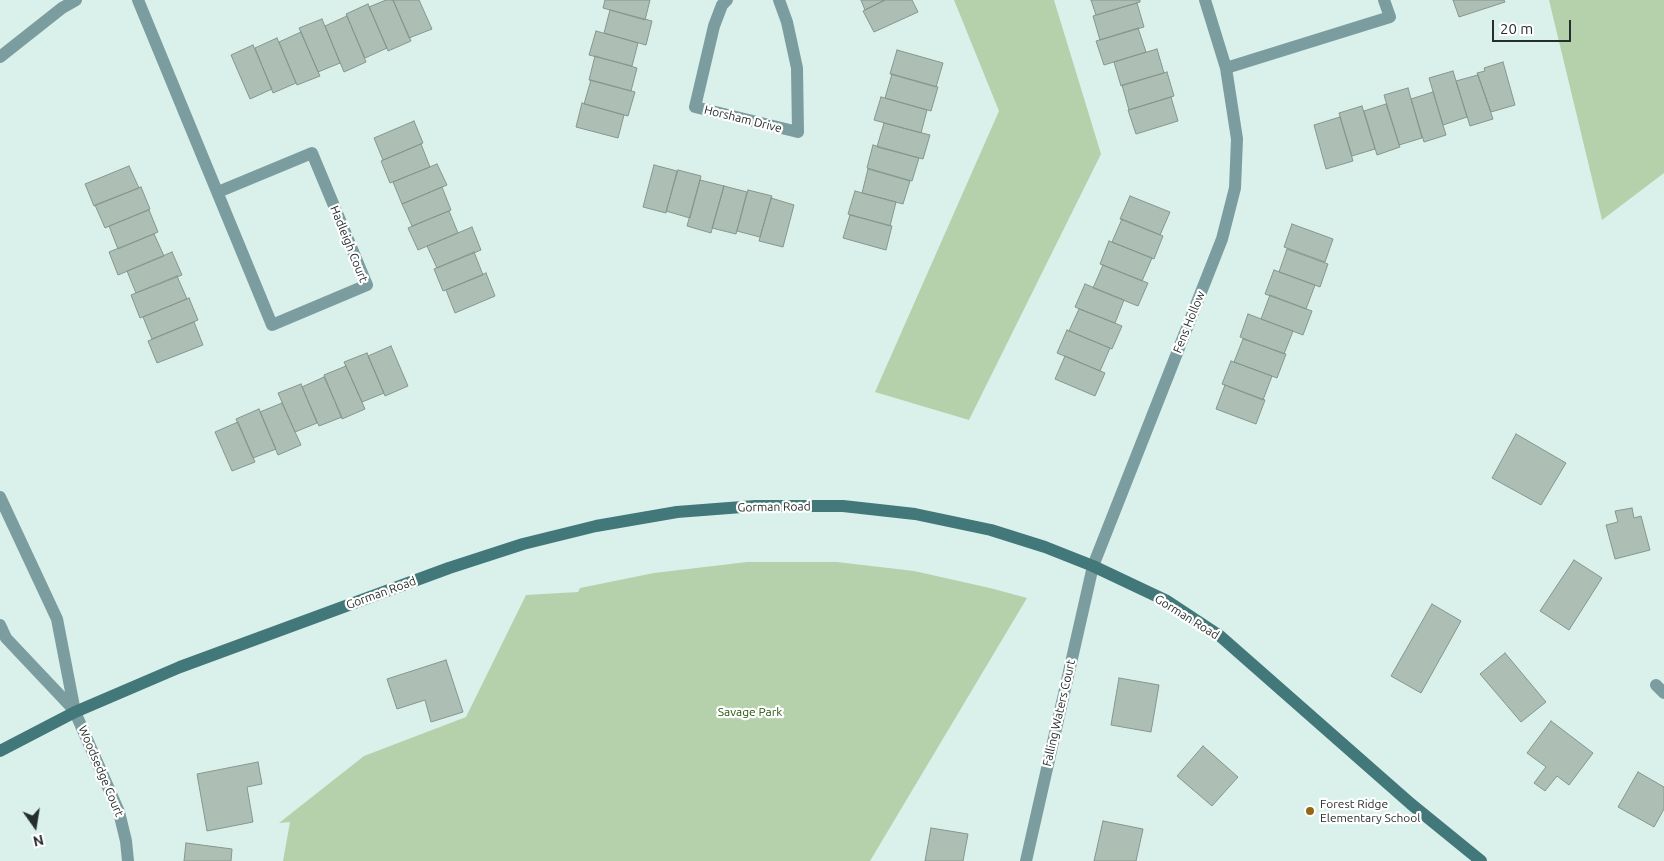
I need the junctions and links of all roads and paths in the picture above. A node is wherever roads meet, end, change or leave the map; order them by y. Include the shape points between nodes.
1 (76, 0) edge
2 (138, 0) edge
3 (727, 0) edge
4 (779, 0) edge
5 (1205, 0) edge
6 (1384, 0) edge
7 (0, 57) edge
8 (1226, 68) junction
9 (218, 192) junction
10 (0, 497) edge
11 (1093, 566) junction
12 (0, 626) edge
13 (75, 712) junction
14 (0, 751) edge
15 (128, 861) edge
16 (1026, 861) edge
17 (1481, 861) edge

1 - 7 street
2 - 9 street, Hadleigh Court
3 - 4 street, Horsham Drive via 714,26 695,107 798,132 797,68
5 - 8 street, Fens Hollow
6 - 8 street via 1390,17
8 - 11 street, Fens Hollow via 1237,139 1235,188 1222,239
9 - 9 street, Hadleigh Court via 272,324 367,286 312,153
10 - 13 street via 57,619
11 - 13 street, Gorman Road via 991,530 915,514 843,506 755,506 677,512 587,528 449,568 180,667
11 - 16 street, Falling Waters Court
11 - 17 street, Gorman Road via 1167,601 1220,636 1411,804
12 - 13 street via 6,638
13 - 14 street, Gorman Road
13 - 15 street, Woodsedge Court via 119,812

